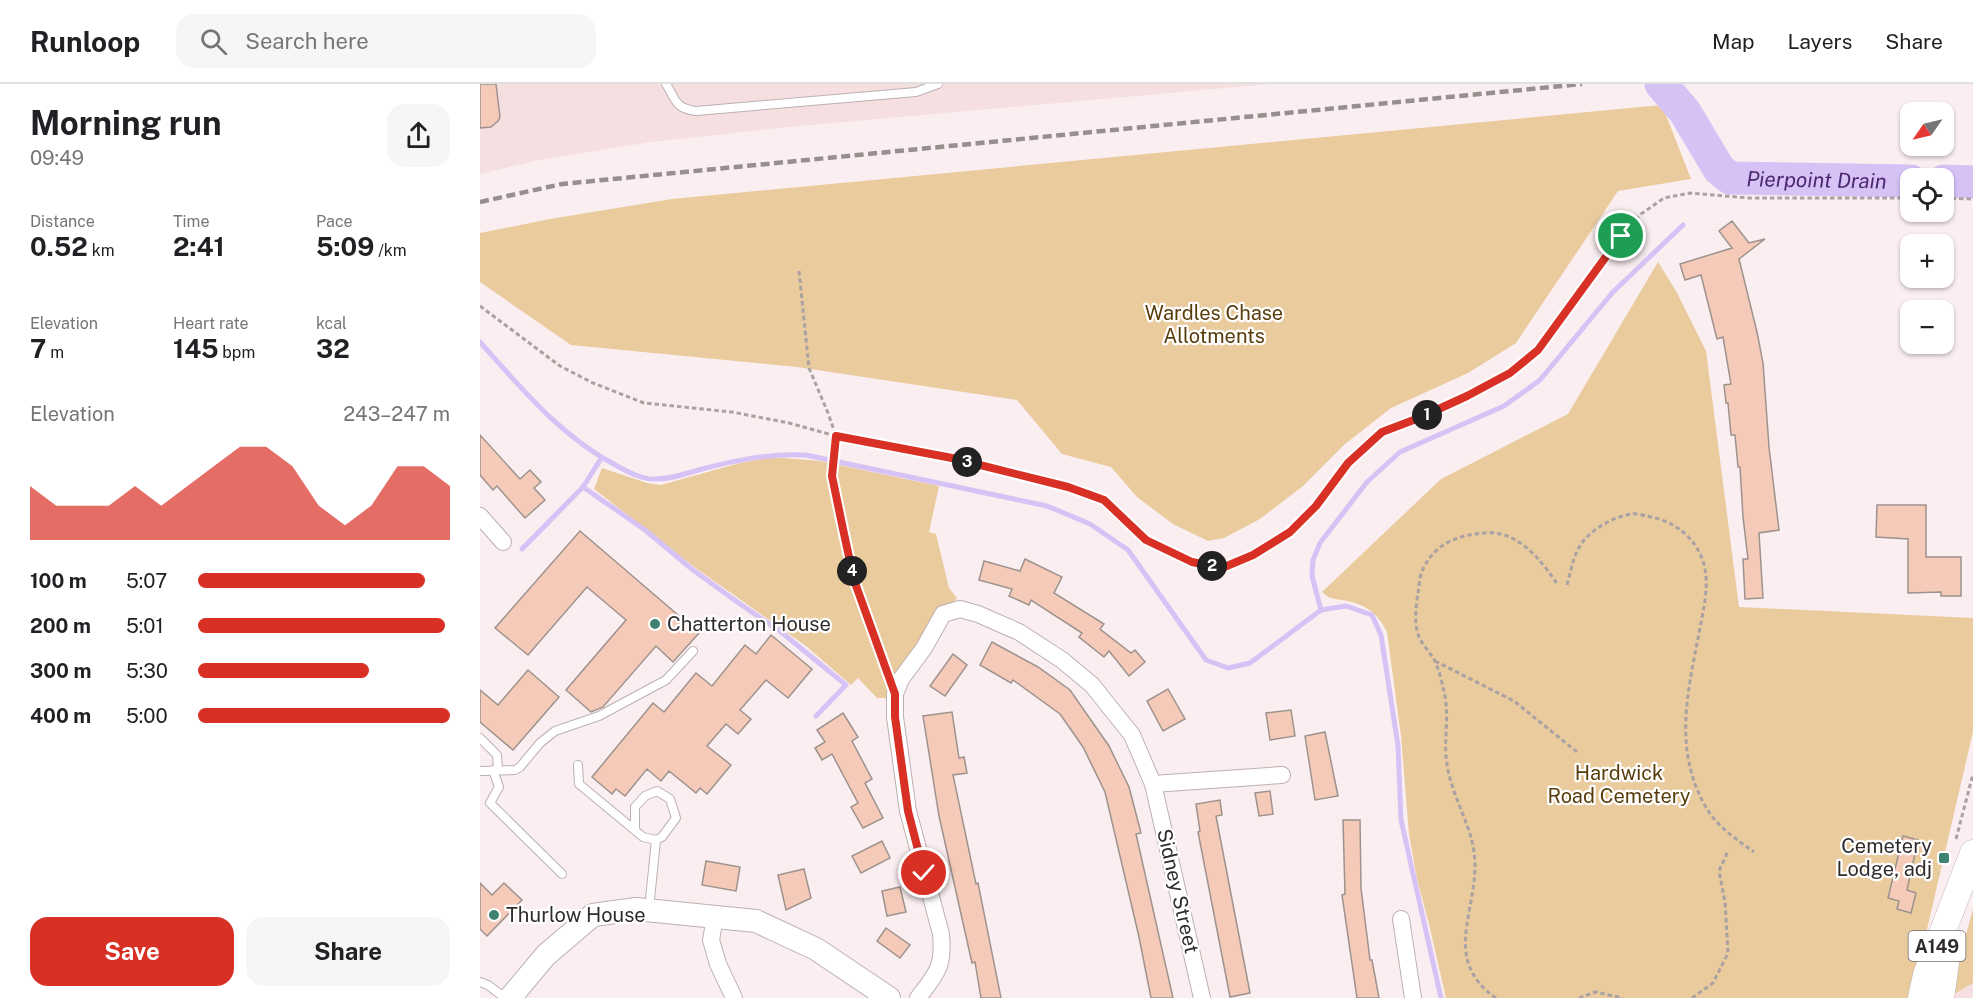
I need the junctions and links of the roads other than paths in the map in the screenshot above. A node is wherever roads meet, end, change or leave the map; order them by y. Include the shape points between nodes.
1 (666, 84) edge
2 (938, 84) edge
3 (480, 516) edge
4 (503, 542) dead end
5 (693, 651) dead end
6 (480, 738) edge
7 (578, 765) dead end
8 (495, 769) junction
9 (480, 771) edge
10 (1282, 775) dead end
11 (1153, 784) junction
12 (634, 828) junction
13 (656, 840) junction
14 (1973, 853) edge
15 (562, 874) dead end
16 (1956, 895) junction
17 (650, 910) junction
18 (715, 918) junction
19 (1401, 919) dead end
20 (480, 982) edge
21 (505, 998) edge
22 (510, 998) edge
23 (734, 998) edge
24 (889, 998) edge
25 (918, 998) edge
26 (1202, 998) edge
27 (1413, 998) edge
28 (1922, 998) edge
29 (1941, 998) edge

1 - 2 lane via 674,100 687,110 696,111 916,92
3 - 4 street
5 - 8 lane via 666,680 599,716 555,731 515,770
6 - 8 lane via 497,755
7 - 12 lane via 579,784
8 - 9 lane
8 - 15 lane via 499,788 490,803
10 - 11 street
11 - 25 street, Sidney Street via 1132,735 1092,685 1062,660 1019,632 978,614 960,609 943,614 895,694 908,811 941,934 938,971
11 - 26 street, Sidney Street
12 - 13 lane via 644,837
12 - 13 lane via 635,807 645,796 657,791 670,799 676,818
13 - 17 lane
14 - 16 main road, A149
16 - 28 main road, A149 via 1926,975
16 - 29 main road, A149
17 - 18 main road
17 - 22 main road via 593,915 546,955
18 - 23 street via 711,940
18 - 24 main road via 756,921 816,949
19 - 27 street
20 - 21 lane

